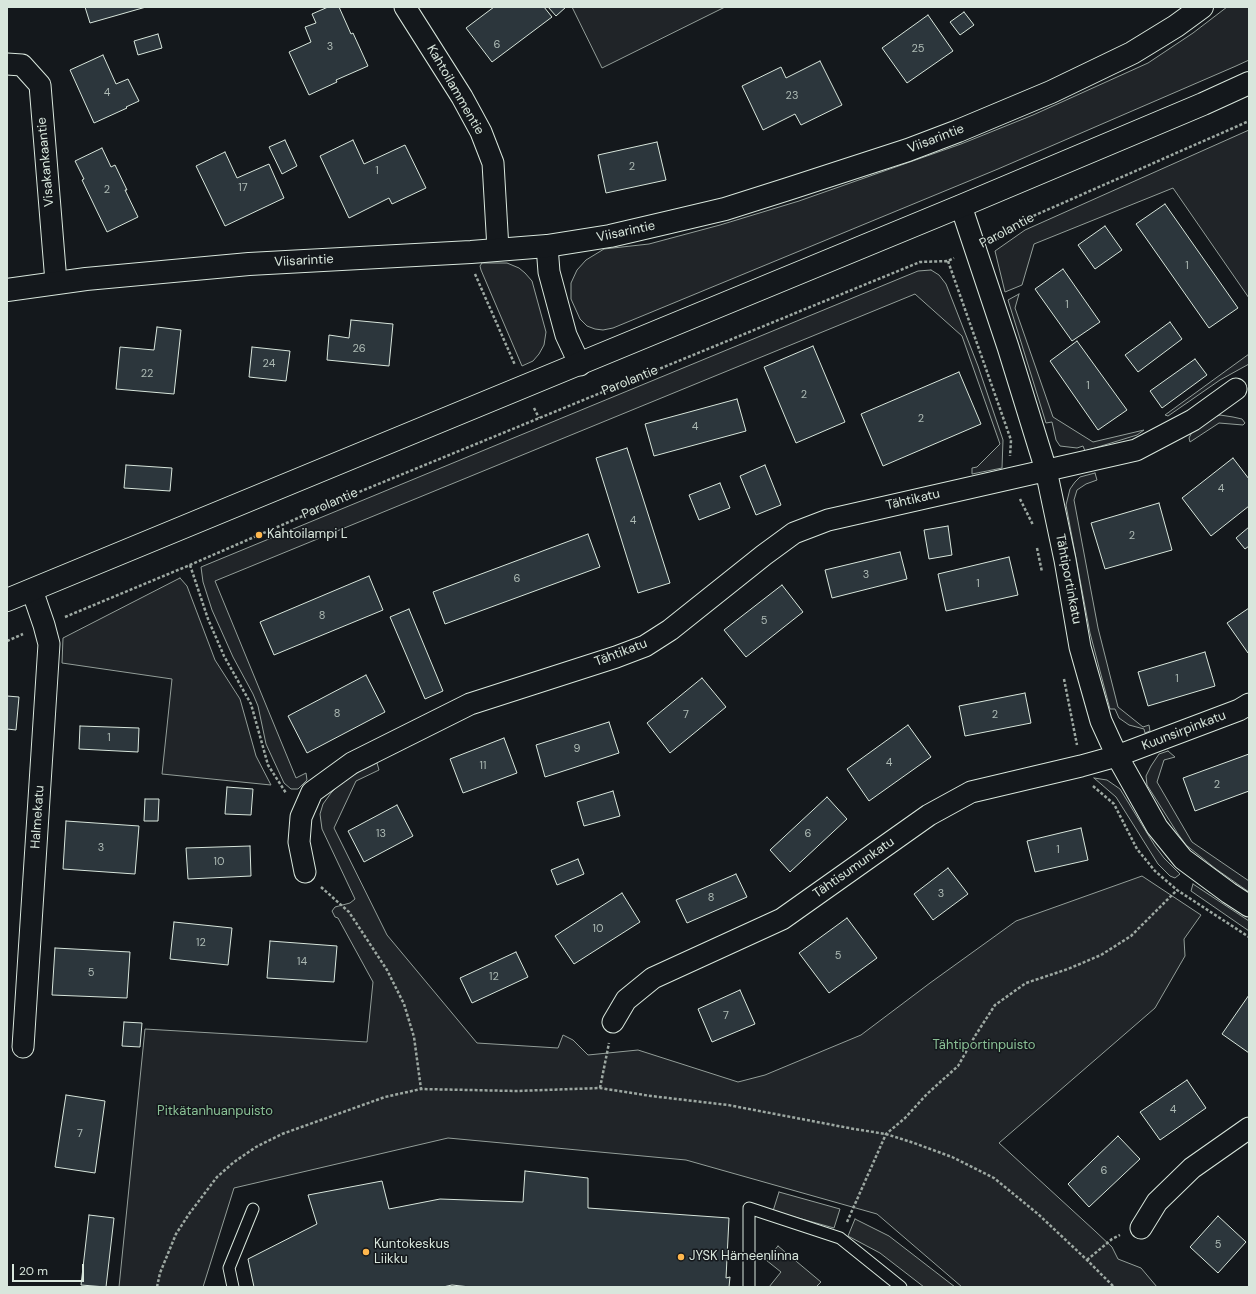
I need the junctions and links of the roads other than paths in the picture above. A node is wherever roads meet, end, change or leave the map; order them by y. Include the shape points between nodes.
1 (405, 7) edge
2 (1202, 7) edge
3 (7, 64) edge
4 (1249, 82) edge
5 (961, 206) junction
6 (547, 246) junction
7 (498, 249) junction
8 (56, 282) junction
9 (7, 290) edge
10 (580, 365) junction
11 (1236, 389) dead end
12 (1046, 470) junction
13 (32, 590) junction
14 (7, 600) edge
15 (1249, 704) edge
16 (1117, 756) junction
17 (305, 872) road end
18 (1249, 906) edge
19 (613, 1022) road end
20 (23, 1046) dead end
21 (1249, 1128) edge
22 (253, 1209) dead end
23 (1141, 1228) road end
24 (233, 1287) edge
25 (749, 1287) edge
26 (901, 1287) edge

1 - 7 street, Kahtoilammentie via 462,97 484,138 493,163
2 - 6 main road, Viisarintie via 1132,53 1095,72 908,150 725,209 610,236
3 - 8 street, Visakankaantie via 22,65 40,85
4 - 5 main road via 1203,104
5 - 10 main road
5 - 12 street, Tähtiportinkatu
6 - 7 main road, Viisarintie
6 - 10 street via 549,272 566,335
7 - 8 main road, Viisarintie via 249,264
8 - 9 main road, Viisarintie
10 - 13 main road
11 - 12 street, Tähtikatu via 1193,420 1136,450
12 - 16 street, Tähtiportinkatu via 1080,647 1101,721
12 - 17 street, Tähtikatu via 828,520 794,533 670,630 645,646 470,704 352,763 312,792 301,817 299,842
13 - 14 main road
13 - 20 street, Halmekatu via 49,644
15 - 16 street, Kuunsirpinkatu
16 - 18 street, Tähtiportinkatu via 1157,827 1183,859
16 - 19 street, Tähtisumunkatu via 971,792 929,815 782,919 653,978 626,1000
21 - 23 street via 1192,1168 1157,1202
22 - 24 lane via 229,1268
25 - 26 lane via 749,1208 840,1238

